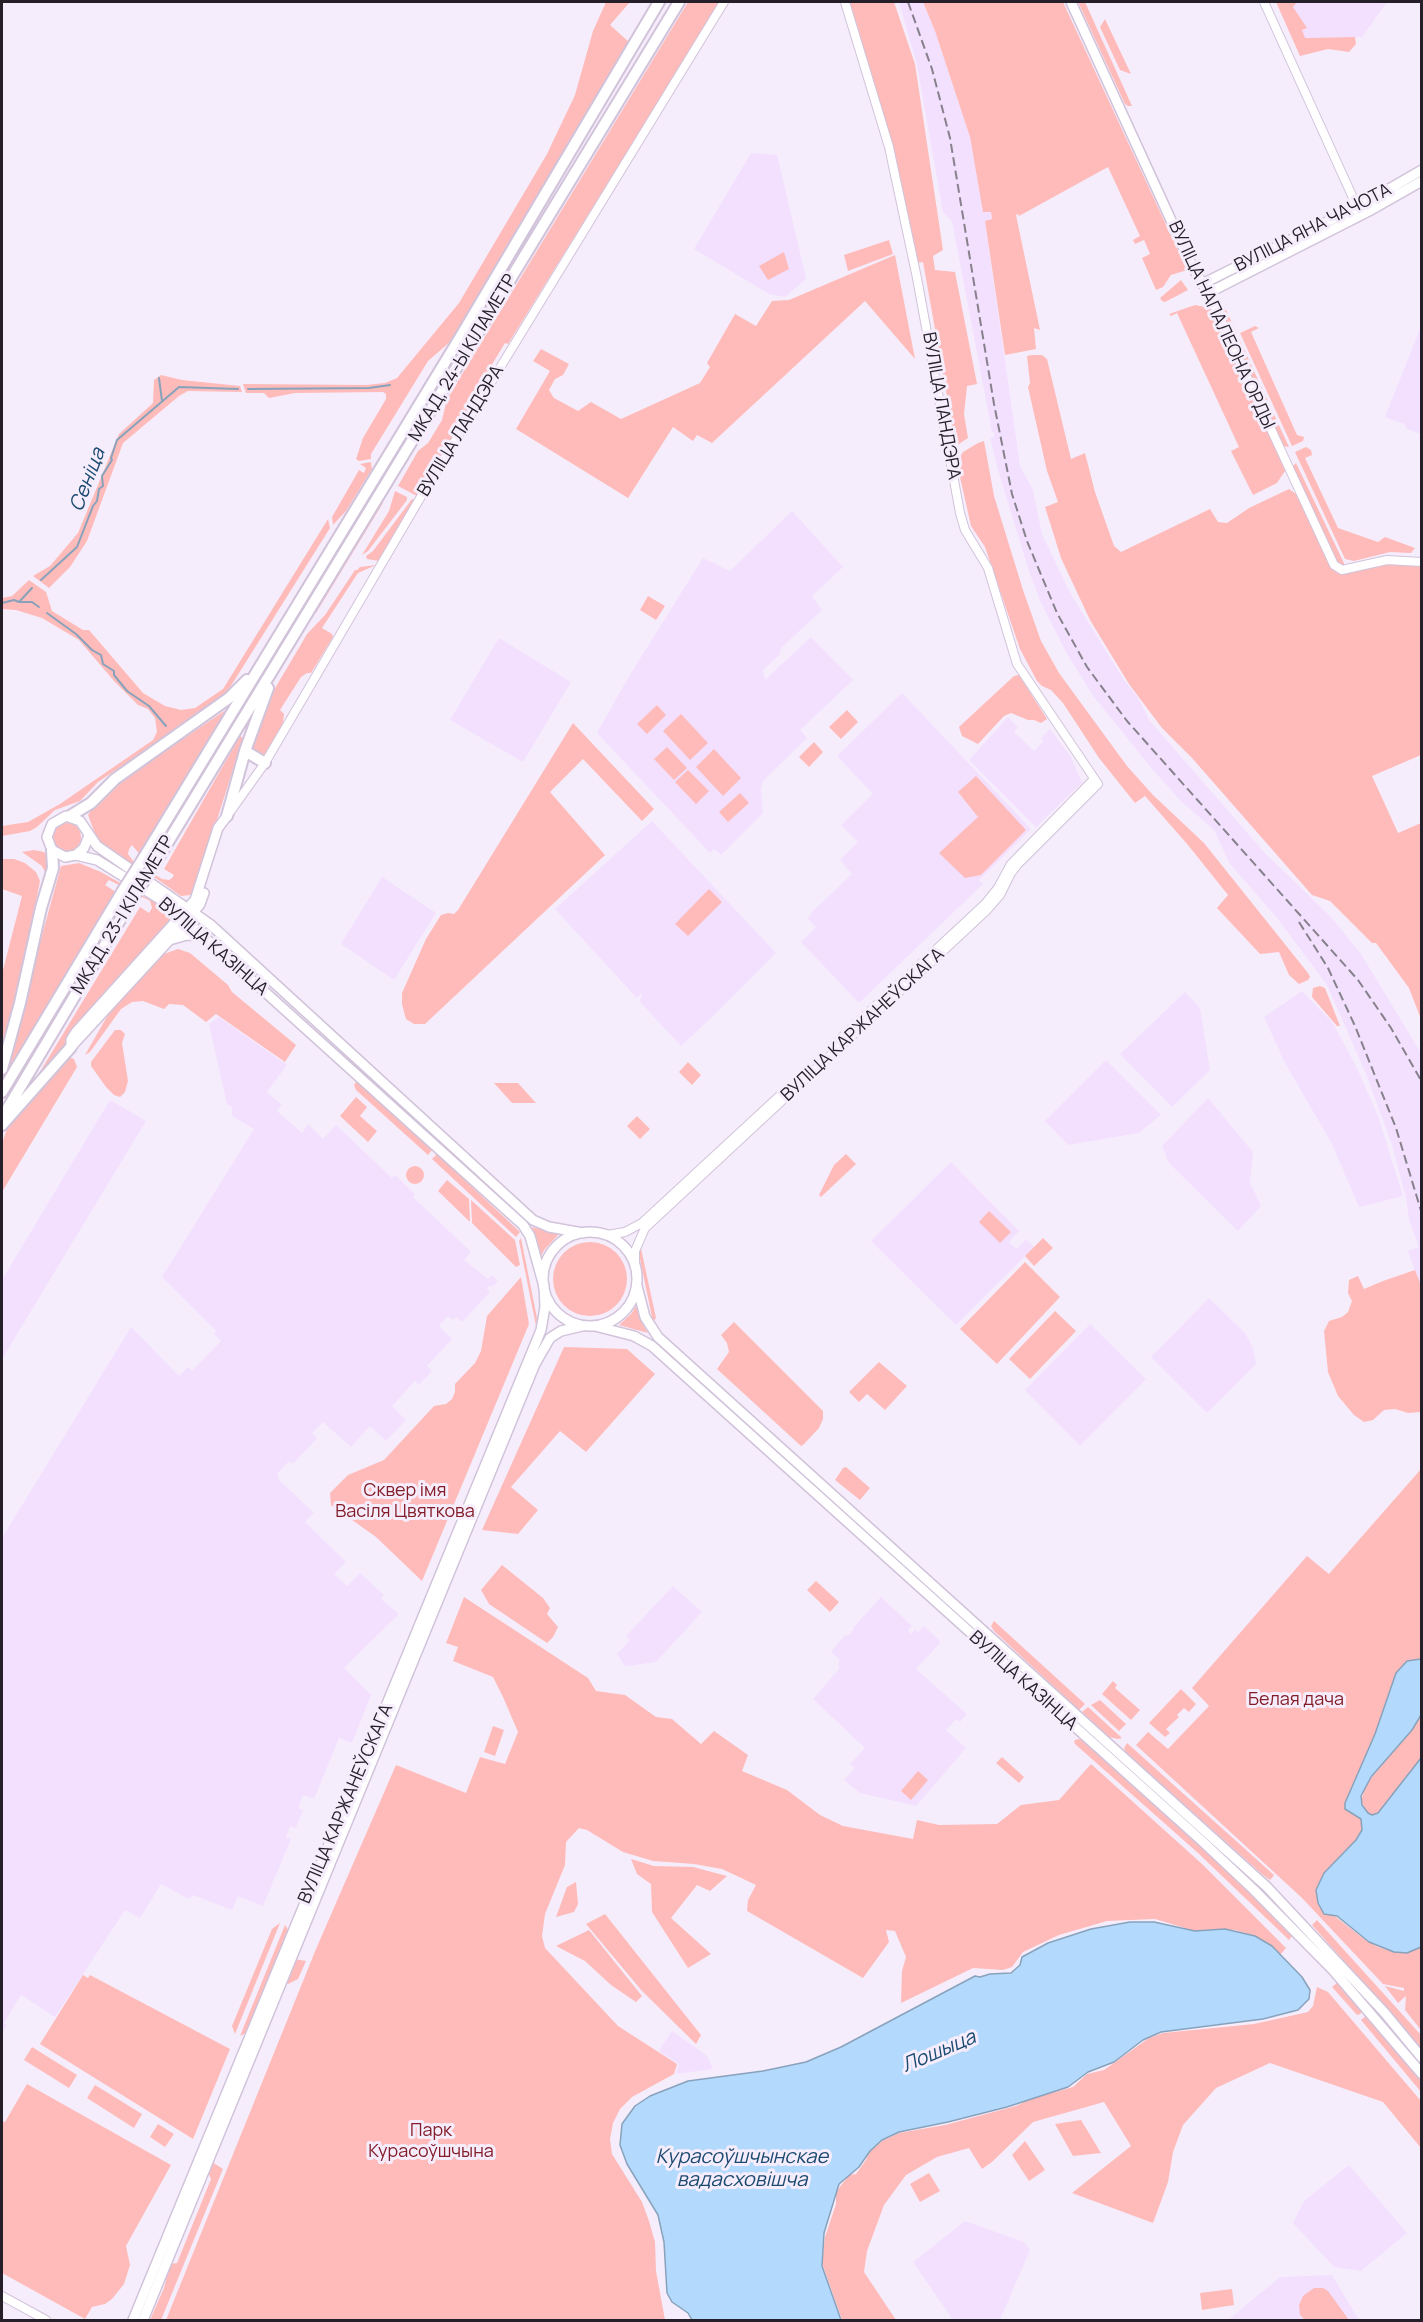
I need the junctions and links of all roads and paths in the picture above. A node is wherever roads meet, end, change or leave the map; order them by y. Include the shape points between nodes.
1 (659, 2) edge
2 (679, 2) edge
3 (724, 2) edge
4 (845, 2) edge
5 (1071, 2) edge
6 (1264, 2) edge
7 (1422, 170) edge
8 (1422, 181) edge
9 (1359, 211) junction
10 (1203, 284) junction
11 (1208, 293) junction
12 (1422, 562) edge
13 (263, 662) junction
14 (275, 669) junction
15 (235, 707) joint
16 (246, 713) joint
17 (245, 751) junction
18 (265, 763) junction
19 (1096, 782) junction
20 (70, 816) junction
21 (227, 816) junction
22 (89, 835) junction
23 (52, 850) junction
24 (76, 855) junction
25 (192, 910) junction
26 (184, 919) junction
27 (202, 936) junction
28 (169, 941) junction
29 (71, 1047) junction
30 (2, 1069) edge
31 (2, 1092) edge
32 (2, 1118) edge
33 (2, 1125) edge
34 (582, 1233) junction
35 (607, 1235) junction
36 (635, 1266) junction
37 (544, 1284) junction
38 (637, 1286) junction
39 (582, 1326) junction
40 (596, 1326) junction
41 (443, 1577) junction
42 (982, 1629) junction
43 (975, 1638) junction
44 (1087, 1724) junction
45 (1079, 1732) junction
46 (1206, 1838) junction
47 (1384, 2012) junction
48 (1376, 2019) junction
49 (1422, 2058) edge
50 (1422, 2074) edge
51 (207, 2152) junction
52 (2, 2296) edge
53 (46, 2320) edge
54 (133, 2320) edge
55 (142, 2320) edge

1 - 13 highway, МКАД, 24-Ы КІЛАМЕТР
2 - 14 highway, МКАД, 24-Ы КІЛАМЕТР
3 - 18 street, ВУЛІЦА ЛАНДЭРА via 424,490
4 - 19 street, ВУЛІЦА ЛАНДЭРА via 892,156 965,530 988,568 1017,664
5 - 10 main road, ВУЛІЦА НАПАЛЕОНА ОРДЫ
6 - 9 street
7 - 9 main road, ВУЛІЦА ЯНА ЧАЧОТА
8 - 9 main road, ВУЛІЦА ЯНА ЧАЧОТА
9 - 10 main road, ВУЛІЦА ЯНА ЧАЧОТА
9 - 11 main road, ВУЛІЦА ЯНА ЧАЧОТА
10 - 11 main road, ВУЛІЦА НАПАЛЕОНА ОРДЫ
11 - 12 street, ВУЛІЦА НАПАЛЕОНА ОРДЫ via 1334,565 1342,570 1393,559
13 - 15 highway, МКАД, 24-Ы КІЛАМЕТР
13 - 20 highway via 229,698 129,768 91,803
14 - 16 highway, МКАД, 24-Ы КІЛАМЕТР
14 - 17 highway
15 - 31 highway, МКАД, 23-І КІЛАМЕТР, bridge
16 - 32 highway, МКАД, 23-І КІЛАМЕТР, bridge
17 - 18 highway
17 - 21 highway
18 - 21 street
19 - 35 street, ВУЛІЦА КАРЖАНЕЎСКАГА via 1011,864 986,904 642,1223
19 - 36 street, ВУЛІЦА КАРЖАНЕЎСКАГА via 1018,864 987,910 645,1228 635,1251
20 - 22 main road, ВУЛІЦА КАЗІНЦА via 82,823
20 - 23 main road via 56,820 49,829
21 - 25 main road via 201,899
22 - 24 main road
22 - 25 main road, ВУЛІЦА КАЗІНЦА via 102,850
23 - 24 main road, ВУЛІЦА КАЗІНЦА via 65,857
23 - 30 highway via 53,868
24 - 26 main road, ВУЛІЦА КАЗІНЦА via 104,864
25 - 26 main road
25 - 34 main road, ВУЛІЦА КАЗІНЦА via 533,1220
26 - 27 main road, ВУЛІЦА КАЗІНЦА
26 - 28 main road
26 - 29 main road via 76,1032
27 - 28 main road via 187,935
27 - 37 main road, ВУЛІЦА КАЗІНЦА via 523,1225
28 - 29 main road
29 - 33 highway
34 - 35 main road
34 - 37 main road via 554,1250 547,1262
35 - 36 main road via 626,1249
36 - 38 main road
37 - 39 main road via 555,1311
37 - 41 main road, ВУЛІЦА КАРЖАНЕЎСКАГА via 541,1330
38 - 40 main road via 623,1313
38 - 42 main road, ВУЛІЦА КАЗІНЦА via 645,1317 658,1338
39 - 40 main road
39 - 41 main road, ВУЛІЦА КАРЖАНЕЎСКАГА via 554,1335 539,1354
40 - 43 main road, ВУЛІЦА КАЗІНЦА via 634,1336 652,1346
41 - 51 main road, ВУЛІЦА КАРЖАНЕЎСКАГА
42 - 43 main road
42 - 44 main road, ВУЛІЦА КАЗІНЦА
43 - 45 main road, ВУЛІЦА КАЗІНЦА
44 - 45 main road
44 - 46 main road, ВУЛІЦА КАЗІНЦА
45 - 46 main road, ВУЛІЦА КАЗІНЦА
46 - 47 main road, ВУЛІЦА КАЗІНЦА via 1268,1887
46 - 48 main road, ВУЛІЦА КАЗІНЦА
47 - 48 main road
47 - 49 main road, ВУЛІЦА КАЗІНЦА
48 - 50 main road, ВУЛІЦА КАЗІНЦА
51 - 54 main road, ВУЛІЦА КАРЖАНЕЎСКАГА
51 - 55 main road, ВУЛІЦА КАРЖАНЕЎСКАГА
52 - 53 street

